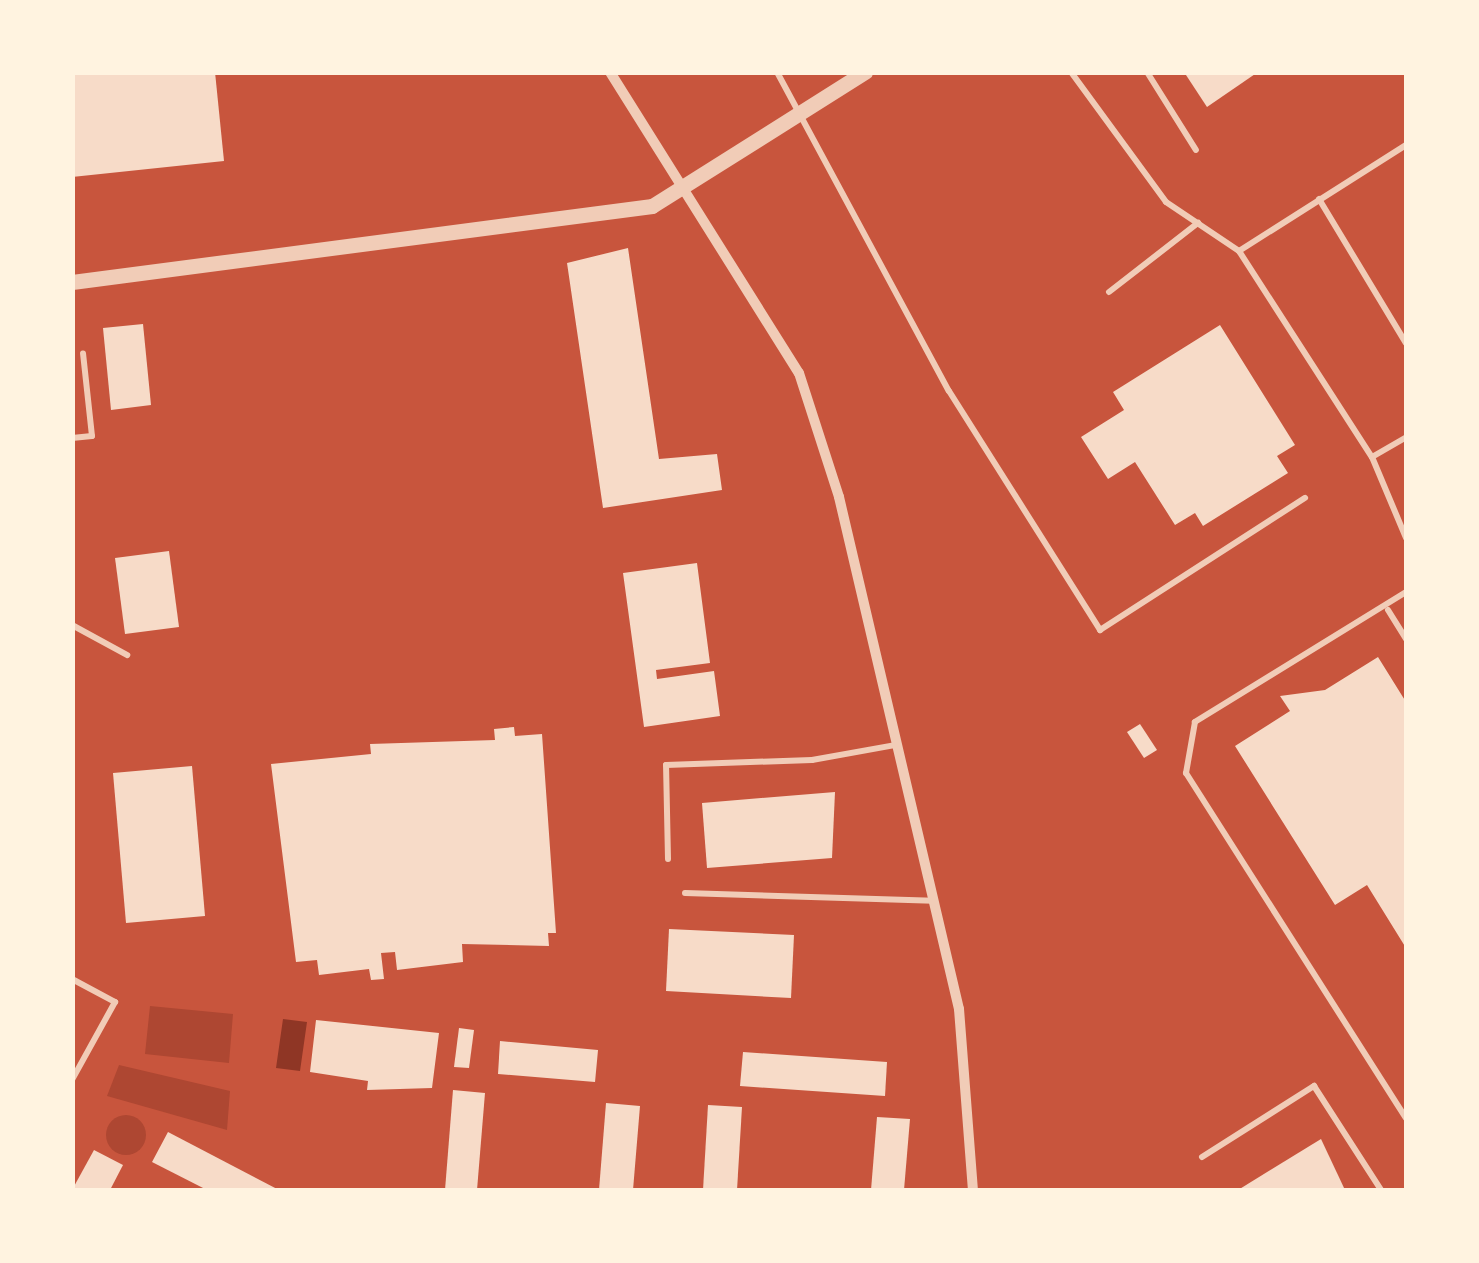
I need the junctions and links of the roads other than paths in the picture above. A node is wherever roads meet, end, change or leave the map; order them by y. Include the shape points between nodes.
1 (610, 72) edge
2 (777, 72) edge
3 (865, 72) edge
4 (1071, 72) edge
5 (1146, 72) edge
6 (802, 113) junction
7 (1406, 146) edge
8 (1196, 150) dead end
9 (684, 189) junction
10 (1319, 199) junction
11 (1198, 223) junction
12 (1240, 251) junction
13 (72, 282) edge
14 (1109, 292) dead end
15 (1406, 343) edge
16 (83, 353) dead end
17 (72, 438) edge
18 (1406, 438) edge
19 (1372, 457) junction
20 (1304, 498) dead end
21 (1406, 538) edge
22 (1406, 592) edge
23 (1388, 610) junction
24 (72, 625) edge
25 (1406, 638) edge
26 (126, 655) dead end
27 (895, 745) junction
28 (668, 859) dead end
29 (685, 893) dead end
30 (933, 901) junction
31 (72, 979) edge
32 (72, 1080) edge
33 (1406, 1118) edge
34 (1202, 1157) dead end
35 (973, 1190) edge
36 (1381, 1190) edge

1 - 9 street
2 - 6 lane
3 - 6 street
4 - 11 lane via 1166,202
5 - 8 lane
6 - 9 street
6 - 20 lane via 947,387 1100,630
7 - 10 lane
9 - 13 street via 652,206 528,227
9 - 27 street via 799,373 838,497
10 - 12 lane
10 - 15 lane
11 - 12 lane
11 - 14 lane
12 - 19 lane
16 - 17 lane via 92,436
18 - 19 lane
19 - 21 lane
22 - 23 lane
23 - 25 lane
23 - 33 lane via 1195,722 1186,773
24 - 26 lane
27 - 28 lane via 812,760 666,764
27 - 30 street
29 - 30 lane
30 - 35 street via 959,1009
31 - 32 lane via 115,1002
34 - 36 lane via 1314,1086

